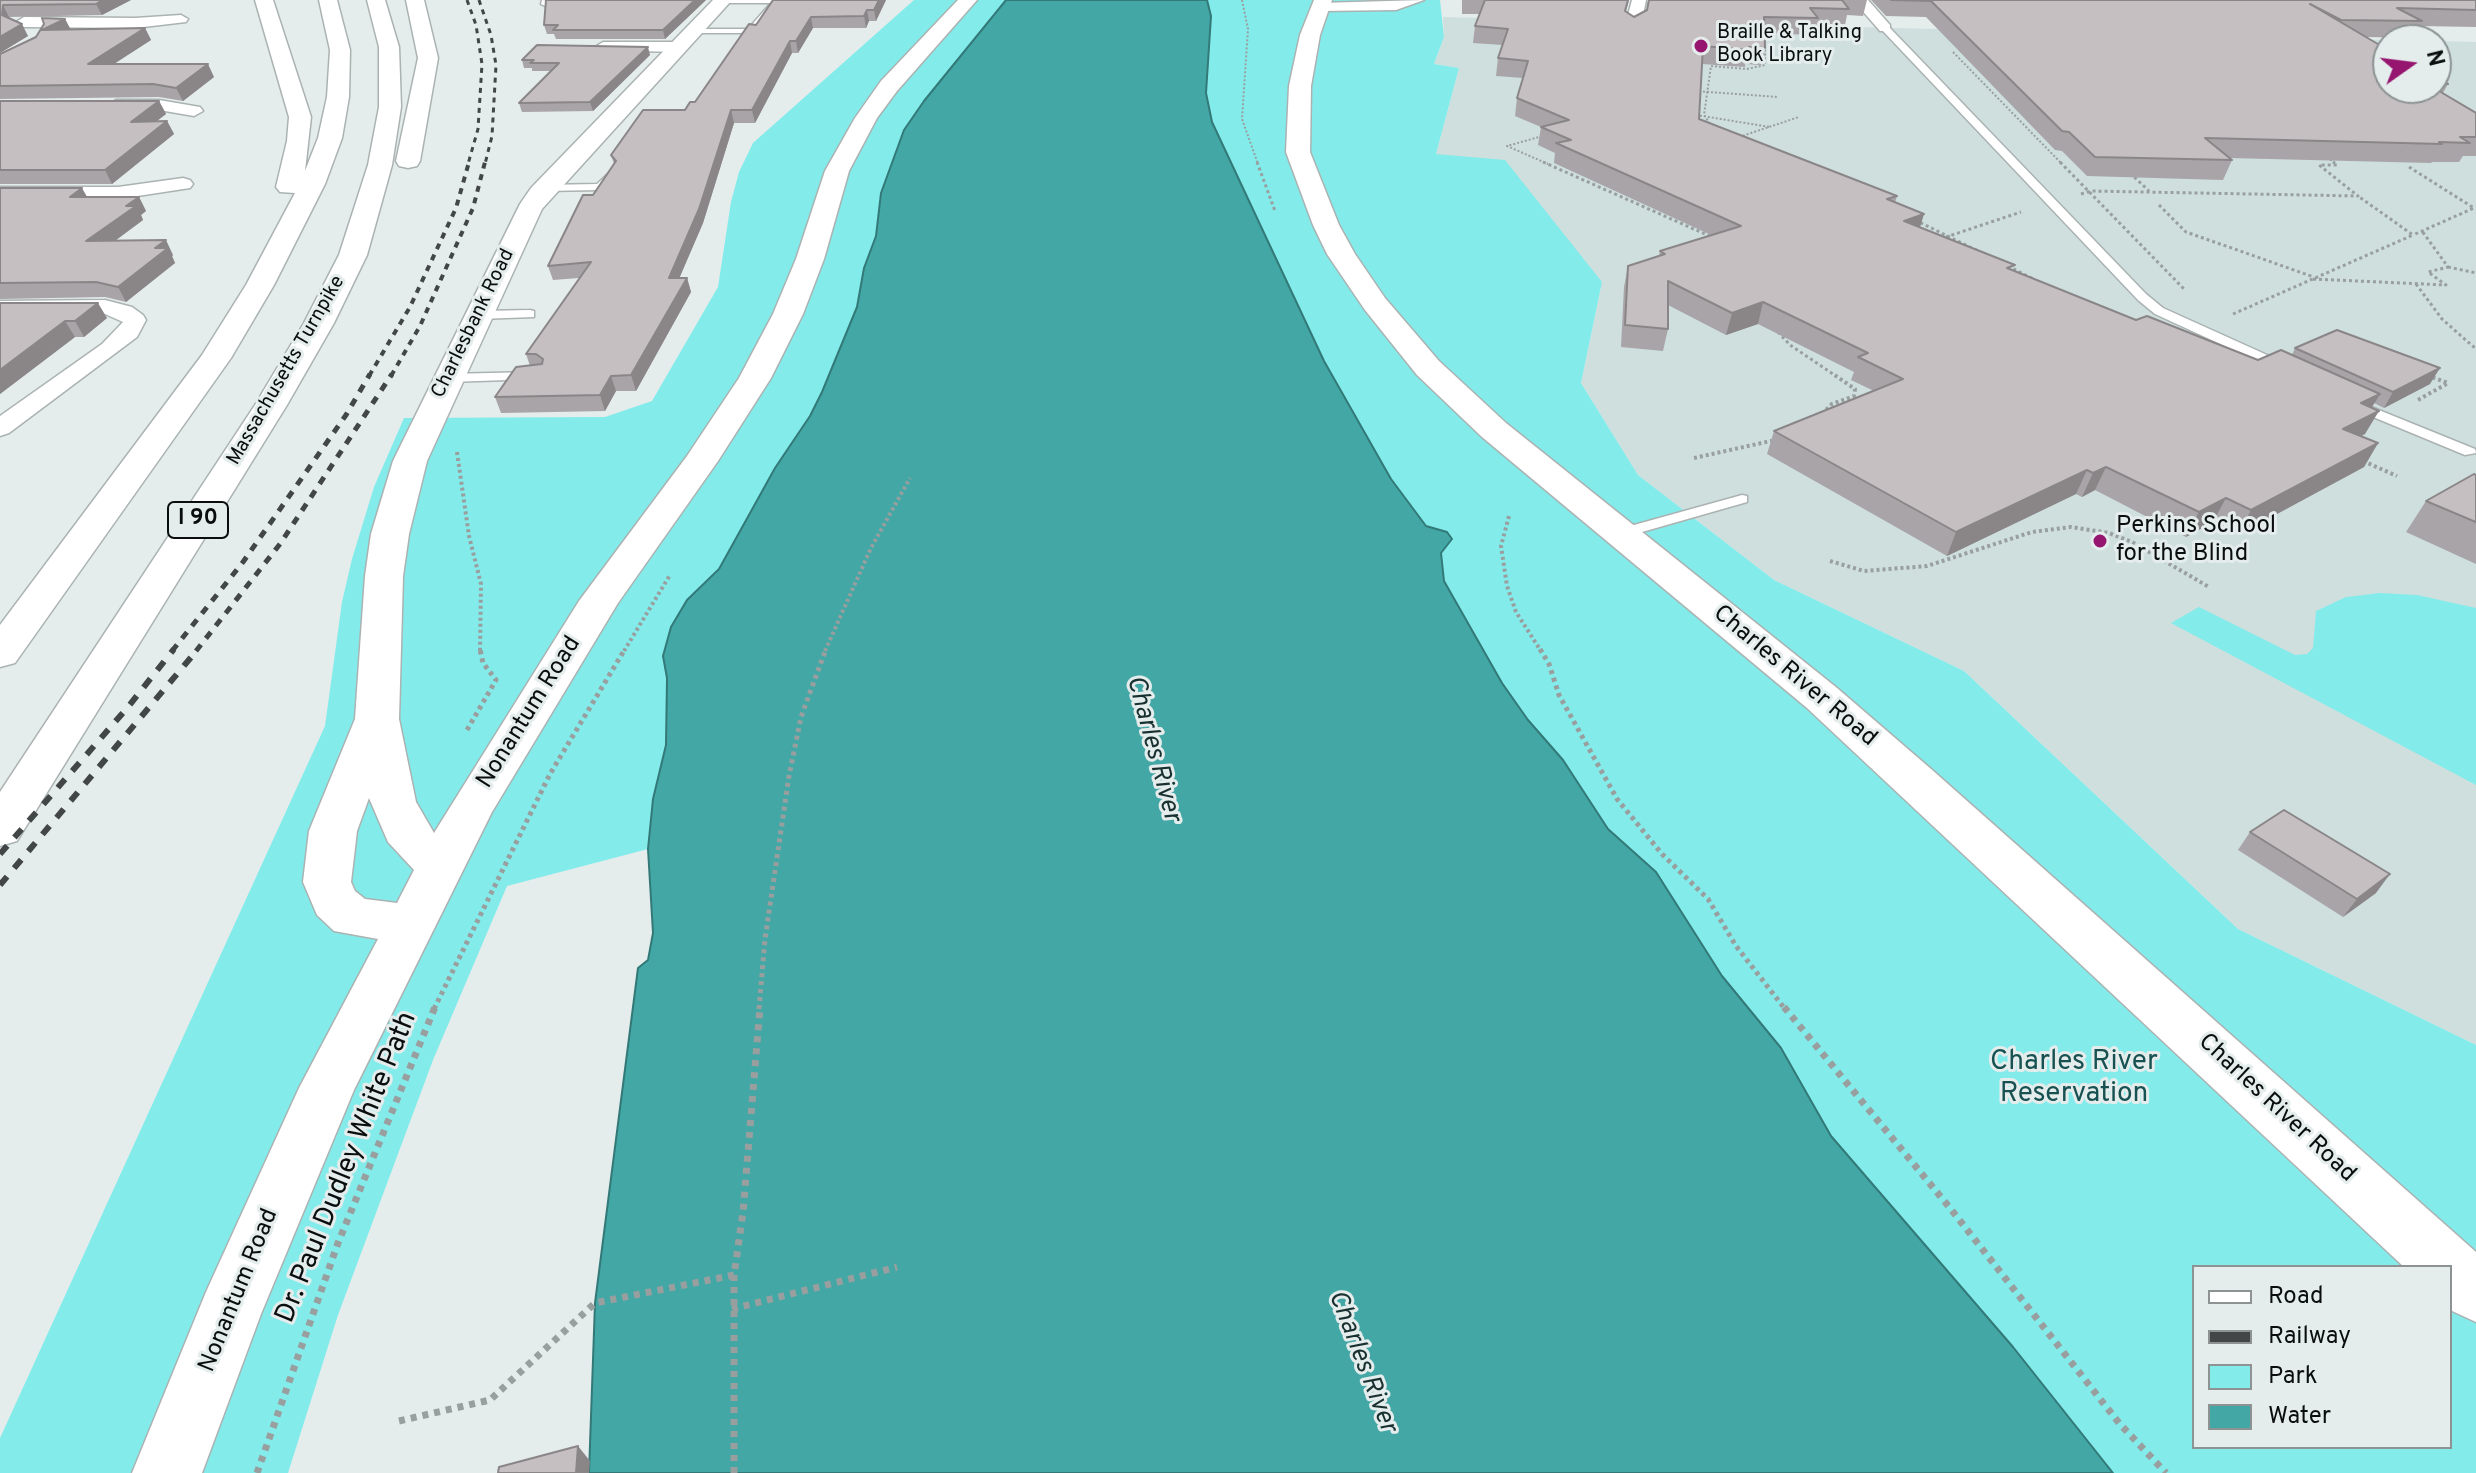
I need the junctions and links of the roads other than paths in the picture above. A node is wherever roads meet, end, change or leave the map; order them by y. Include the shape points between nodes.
1 (264, 0) edge
2 (328, 0) edge
3 (376, 0) edge
4 (415, 0) edge
5 (546, 0) edge
6 (597, 0) edge
7 (723, 0) edge
8 (968, 0) edge
9 (1417, 0) edge
10 (1639, 0) edge
11 (1860, 0) edge
12 (1322, 3) edge
13 (596, 13) edge
14 (181, 19) dead end
15 (135, 23) junction
16 (1633, 26) edge
17 (1885, 28) joint
18 (56, 37) edge
19 (686, 39) junction
20 (35, 43) edge
21 (585, 47) edge
22 (96, 106) edge
23 (194, 111) dead end
24 (612, 173) edge
25 (183, 184) dead end
26 (544, 188) junction
27 (0, 193) edge
28 (283, 241) junction
29 (353, 255) junction
30 (0, 308) edge
31 (530, 314) dead end
32 (479, 315) junction
33 (2293, 373) edge
34 (540, 376) edge
35 (448, 378) junction
36 (2340, 398) edge
37 (0, 428) edge
38 (2470, 452) dead end
39 (1742, 499) dead end
40 (1621, 533) junction
41 (0, 654) edge
42 (377, 719) junction
43 (0, 829) edge
44 (441, 865) junction
45 (409, 924) junction
46 (2446, 1265) edge
47 (2452, 1271) edge
48 (2476, 1292) edge
49 (167, 1473) edge

1 - 28 main road via 300,117
2 - 28 main road via 340,50 336,110 322,161
3 - 29 main road, Massachusetts Turnpike / I 90 via 389,47 390,107 380,165
4 - 29 main road via 428,58 413,143 396,194
5 - 6 lane via 545,4
6 - 13 lane
7 - 19 main road, Charlesbank Road
7 - 19 lane via 777,1 750,31
8 - 44 main road, Nonantum Road via 866,118 837,171 800,285 755,378 576,637
9 - 12 street, Charles River Road via 1396,6
10 - 16 street
11 - 17 street
12 - 40 main road, Charles River Road via 1304,60 1296,135 1305,174 1341,254 1428,368 1494,430
14 - 15 street
15 - 18 street
15 - 20 street via 18,22 40,34
17 - 33 lane via 2142,297 2159,311
19 - 21 street
19 - 26 main road, Charlesbank Road
22 - 23 street via 159,105
24 - 26 lane via 598,191
25 - 27 street via 118,193
26 - 32 main road, Charlesbank Road
28 - 41 main road via 215,358
29 - 43 main road, Massachusetts Turnpike / I 90 via 283,386
30 - 37 street via 105,307 135,320 110,349
31 - 32 lane
32 - 35 main road, Charlesbank Road
34 - 35 lane
35 - 42 main road, Charlesbank Road via 410,461 390,534
36 - 38 lane
39 - 40 lane
40 - 46 main road, Charles River Road via 1892,760
42 - 44 main road, Charlesbank Road via 393,802 405,830
42 - 45 main road, Charlesbank Road via 333,831 327,882 335,902 352,917
44 - 45 main road, Nonantum Road
45 - 49 main road, Nonantum Road via 281,1192
47 - 48 main road, Charles River Road

